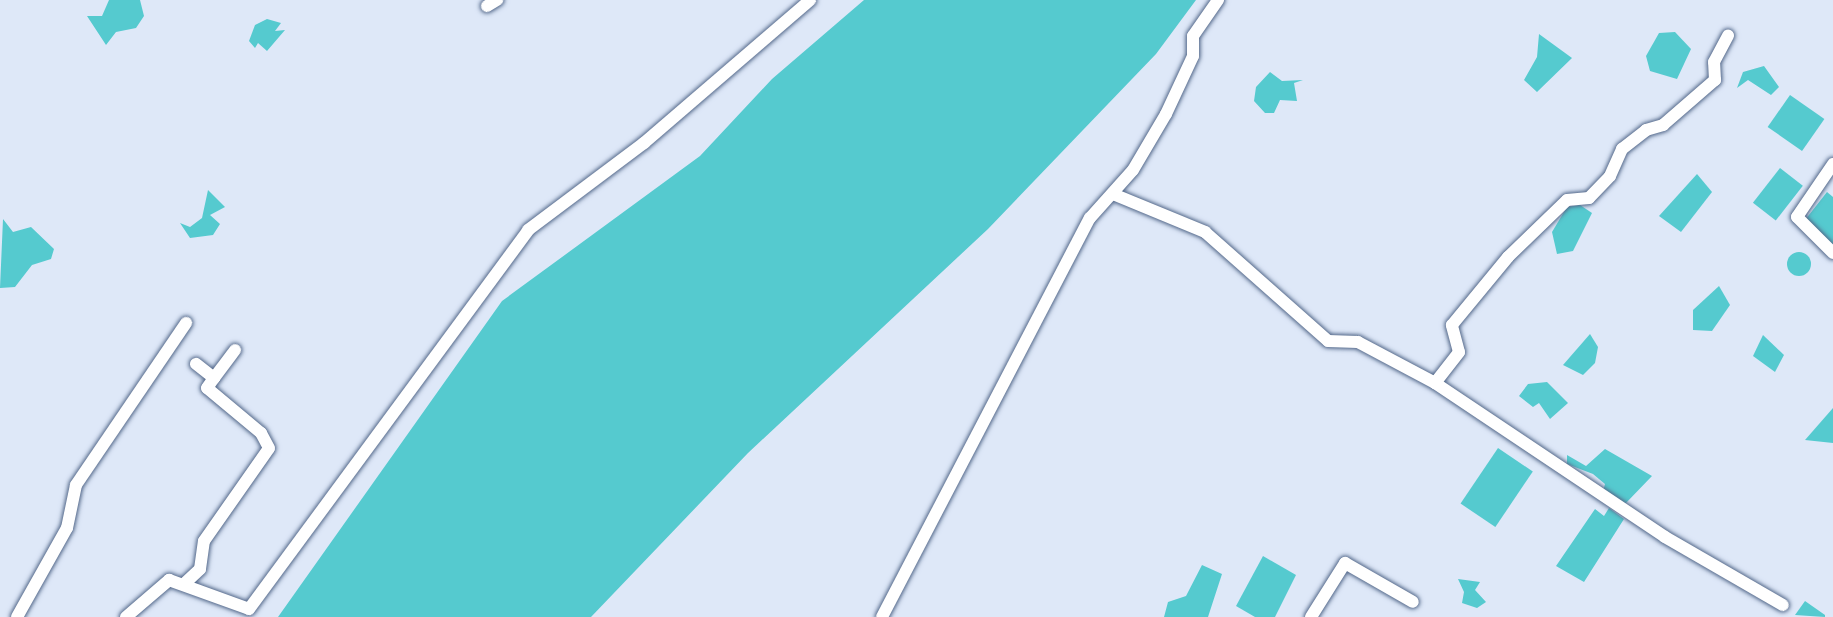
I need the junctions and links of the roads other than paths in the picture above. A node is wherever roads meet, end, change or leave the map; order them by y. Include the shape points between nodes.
1 (810, 0) edge
2 (1218, 0) edge
3 (1728, 36) dead end
4 (1833, 164) edge
5 (1113, 194) junction
6 (1833, 253) edge
7 (186, 323) dead end
8 (235, 350) dead end
9 (196, 364) dead end
10 (214, 378) junction
11 (1435, 383) junction
12 (184, 584) junction
13 (1413, 602) dead end
14 (1783, 605) dead end
15 (17, 617) edge
16 (126, 617) edge
17 (882, 617) edge
18 (1311, 617) edge

1 - 12 street via 644,142 528,230 249,609
2 - 5 street via 1193,36 1193,56 1166,114
3 - 11 street via 1714,62 1715,80 1663,125 1646,130 1622,149 1610,176 1589,198 1568,200 1508,257 1452,325 1459,352
4 - 6 street via 1797,217
5 - 11 street via 1205,232 1328,342 1358,342
5 - 17 street via 1090,218
7 - 15 street via 76,486 67,528
8 - 10 street
9 - 10 street
10 - 12 street via 207,388 261,433 269,448 204,542 200,569
11 - 14 street via 1665,537
12 - 16 street via 168,580
13 - 18 street via 1345,563

